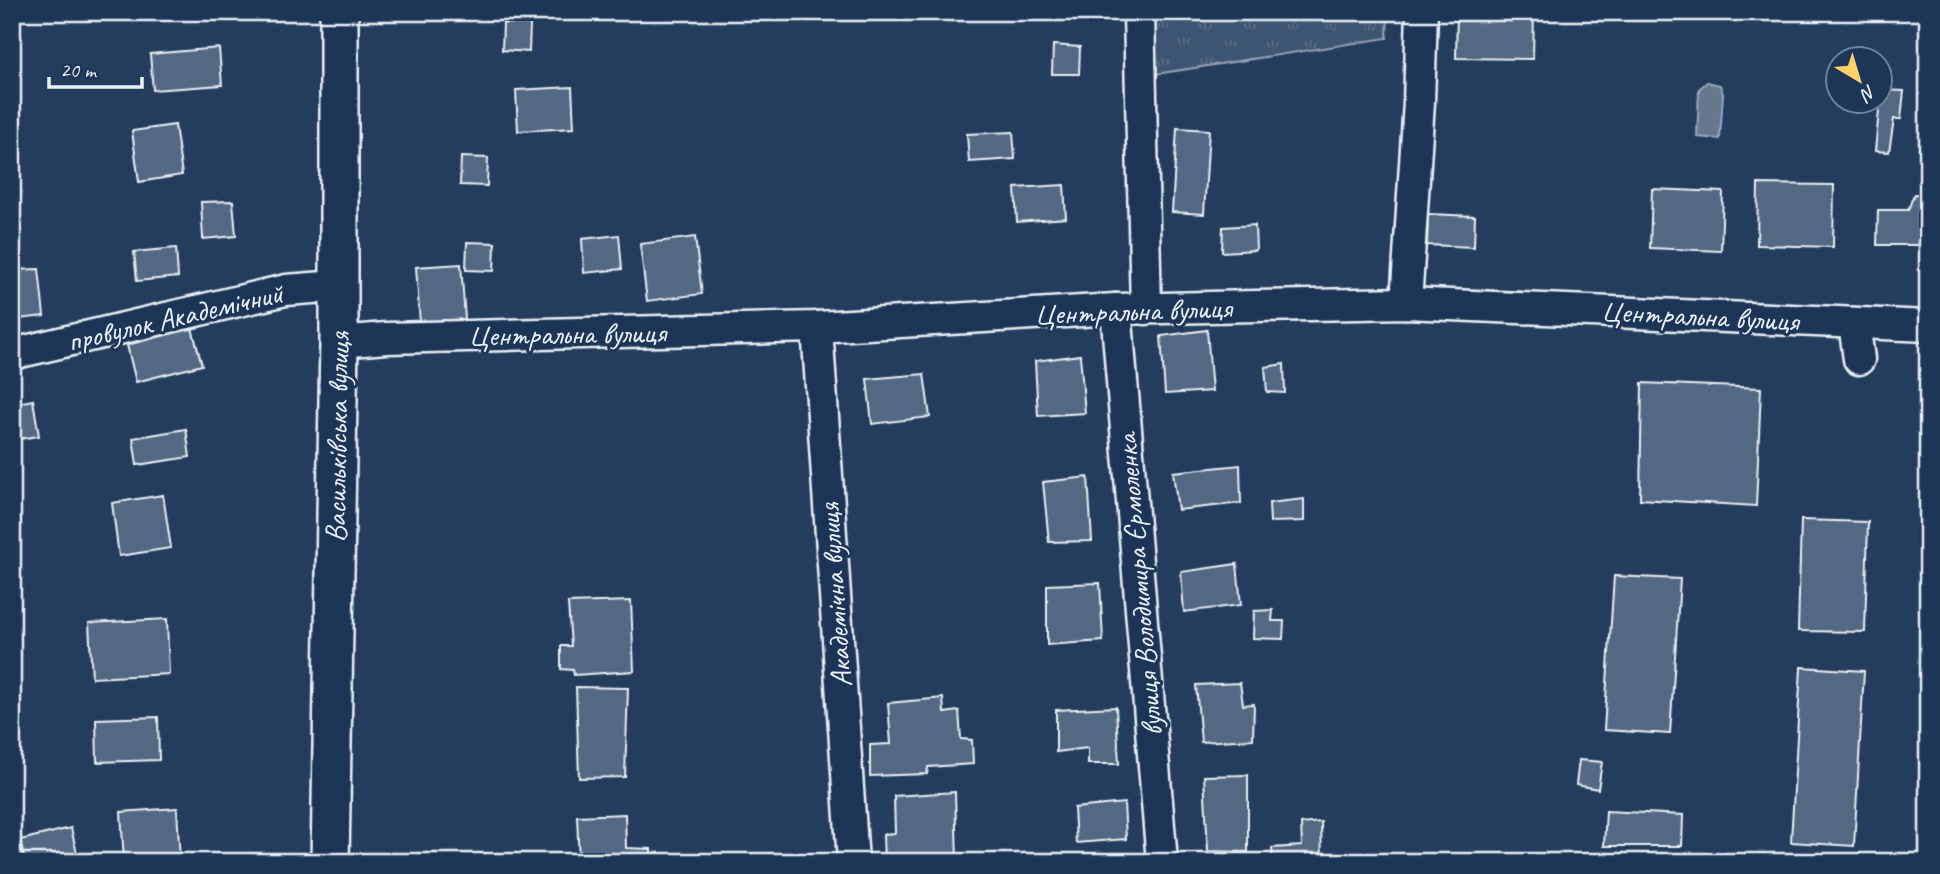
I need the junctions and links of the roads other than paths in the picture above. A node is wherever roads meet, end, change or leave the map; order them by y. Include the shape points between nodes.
1 (339, 12) edge
2 (1139, 12) edge
3 (1422, 12) edge
4 (338, 286) junction
5 (1406, 303) junction
6 (1116, 309) junction
7 (1146, 309) junction
8 (1854, 323) junction
9 (1928, 326) edge
10 (817, 327) junction
11 (339, 342) junction
12 (12, 354) edge
13 (1859, 359) dead end
14 (330, 862) edge
15 (853, 862) edge
16 (1162, 862) edge

1 - 4 street, Васильківська вулиця
2 - 7 street
3 - 5 street
4 - 11 street, Васильківська вулиця
4 - 12 street, провулок Академічний via 286,290
5 - 7 street, Центральна вулиця
5 - 8 street, Центральна вулиця
6 - 7 street, Центральна вулиця
6 - 10 street, Центральна вулиця
6 - 16 street, вулиця Володимира Єрмоленка
8 - 9 street, Центральна вулиця
8 - 13 street
10 - 11 street, Центральна вулиця
10 - 15 street, Академічна вулиця
11 - 14 street, Васильківська вулиця

